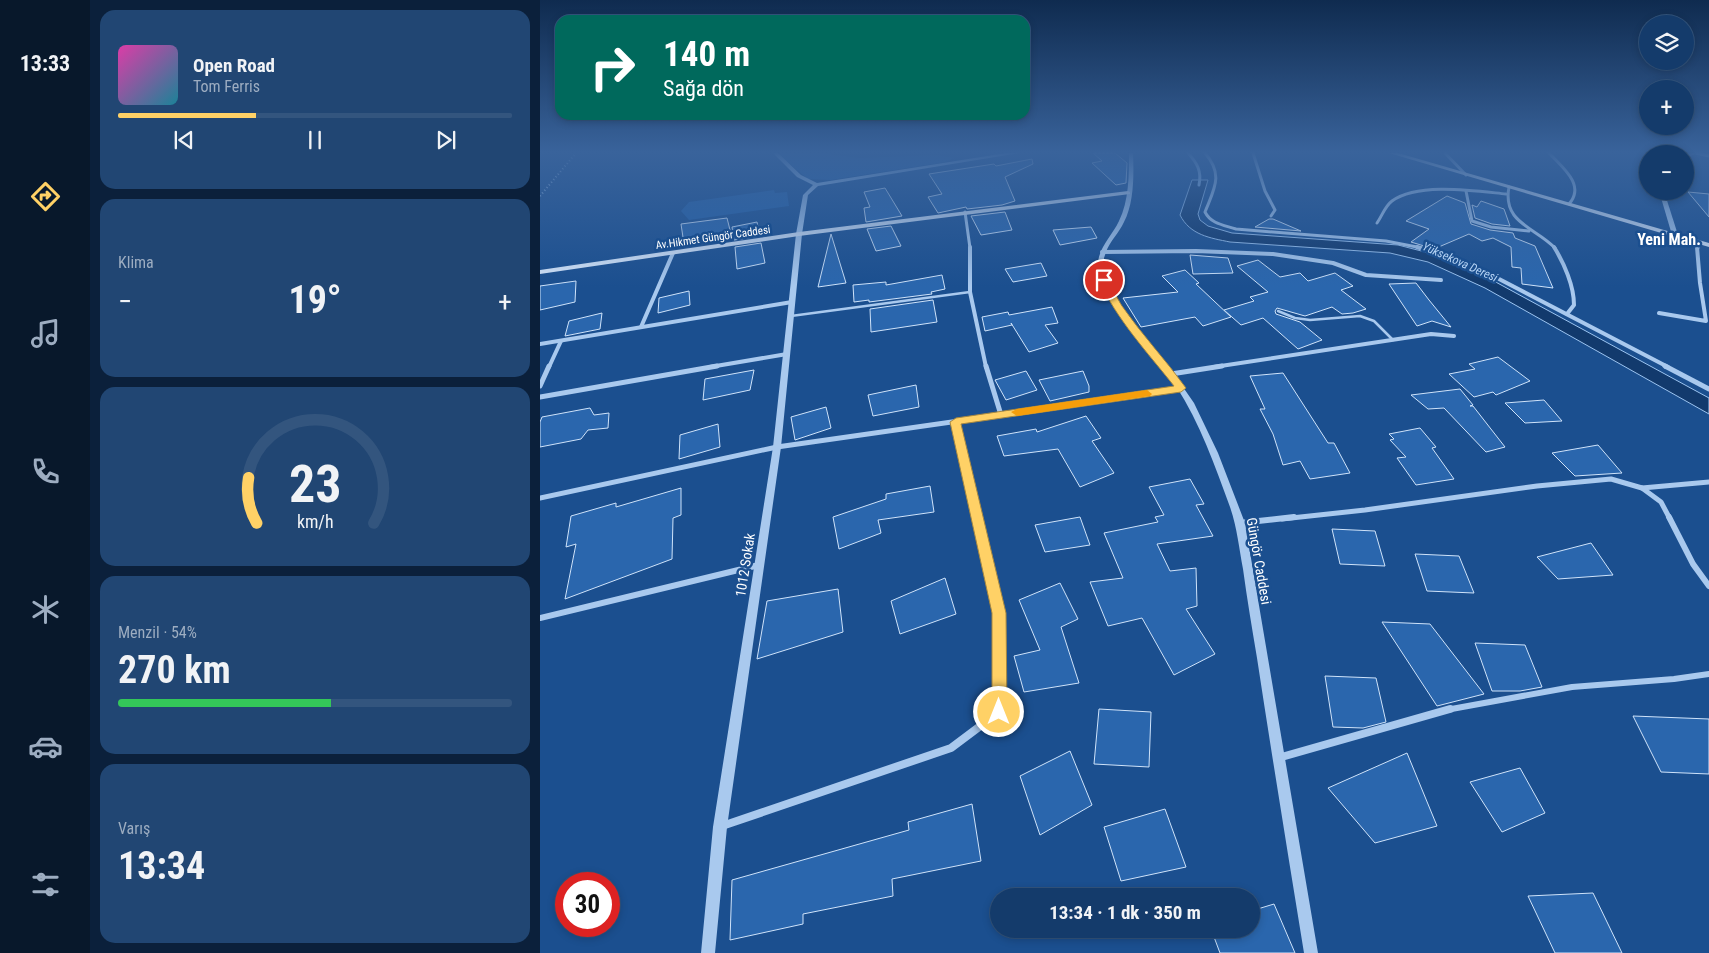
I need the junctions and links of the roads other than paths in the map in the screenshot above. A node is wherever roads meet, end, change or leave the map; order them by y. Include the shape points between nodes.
1 (806, 197) edge
2 (1090, 197) edge
3 (1127, 197) edge
4 (1210, 197) edge
5 (1269, 197) edge
6 (1399, 197) edge
7 (1467, 197) edge
8 (1507, 197) edge
9 (1546, 197) edge
10 (1576, 197) edge
11 (1664, 200) edge
12 (1569, 204) junction
13 (965, 212) junction
14 (1271, 216) dead end
15 (1377, 223) dead end
16 (1530, 231) junction
17 (799, 234) junction
18 (1675, 235) junction
19 (1697, 241) junction
20 (1709, 245) edge
21 (1102, 252) junction
22 (673, 253) junction
23 (540, 272) edge
24 (1441, 280) dead end
25 (970, 292) junction
26 (792, 302) junction
27 (1278, 311) dead end
28 (1567, 314) junction
29 (1659, 314) dead end
30 (791, 316) junction
31 (641, 327) junction
32 (1454, 336) dead end
33 (1393, 340) junction
34 (561, 341) junction
35 (540, 344) edge
36 (787, 354) junction
37 (1171, 374) junction
38 (540, 386) edge
39 (1181, 388) junction
40 (1709, 389) edge
41 (540, 397) edge
42 (1001, 415) junction
43 (956, 422) junction
44 (777, 447) junction
45 (1709, 482) edge
46 (1642, 488) junction
47 (540, 498) edge
48 (1240, 523) junction
49 (760, 565) junction
50 (1709, 586) edge
51 (540, 618) edge
52 (1709, 674) edge
53 (1278, 758) junction
54 (720, 827) junction
55 (708, 953) edge
56 (1311, 953) edge

1 - 17 street, 1012 Sokak
2 - 13 main road, Av.Hikmet Güngör Caddesi
3 - 21 street via 1122,220
4 - 28 street via 1205,212 1216,223 1236,229 1368,239 1421,248 1476,267
5 - 14 street via 1275,210
6 - 15 street via 1392,201
7 - 16 street via 1472,221 1491,227
8 - 16 street via 1511,211
9 - 12 main road
10 - 12 street
11 - 18 street
12 - 18 main road
13 - 17 main road, Av.Hikmet Güngör Caddesi
13 - 25 street via 971,253
16 - 28 street via 1546,240 1560,255 1574,300
17 - 22 main road, Av.Hikmet Güngör Caddesi
17 - 26 street, 1012 Sokak
18 - 19 main road
19 - 20 main road
19 - 29 street via 1706,321
21 - 24 street via 1273,254 1333,264 1366,275
21 - 37 street, Güngör Caddesi via 1101,265 1108,291 1135,331
22 - 23 main road, Av.Hikmet Güngör Caddesi
22 - 31 street
25 - 30 lane
25 - 42 street via 986,366
26 - 30 street, 1012 Sokak
26 - 31 street
27 - 33 lane via 1310,320 1360,316 1374,321
28 - 40 street
30 - 36 street, 1012 Sokak
31 - 34 street
32 - 33 street via 1437,333
33 - 37 street
34 - 35 street
34 - 38 street
36 - 41 street
36 - 44 street, 1012 Sokak
37 - 39 street, Güngör Caddesi
39 - 42 street
39 - 48 street, Güngör Caddesi via 1211,446
42 - 43 street
43 - 44 street
43 - 54 street via 999,613 999,712 951,748
44 - 47 street
44 - 49 street, 1012 Sokak
45 - 46 street
46 - 48 street via 1611,479
46 - 50 street via 1661,502 1693,564
48 - 53 street, Güngör Caddesi
49 - 51 street
49 - 54 street, 1012 Sokak
52 - 53 street via 1572,687 1451,709
53 - 56 street, Güngör Caddesi
54 - 55 street, 1012 Sokak

